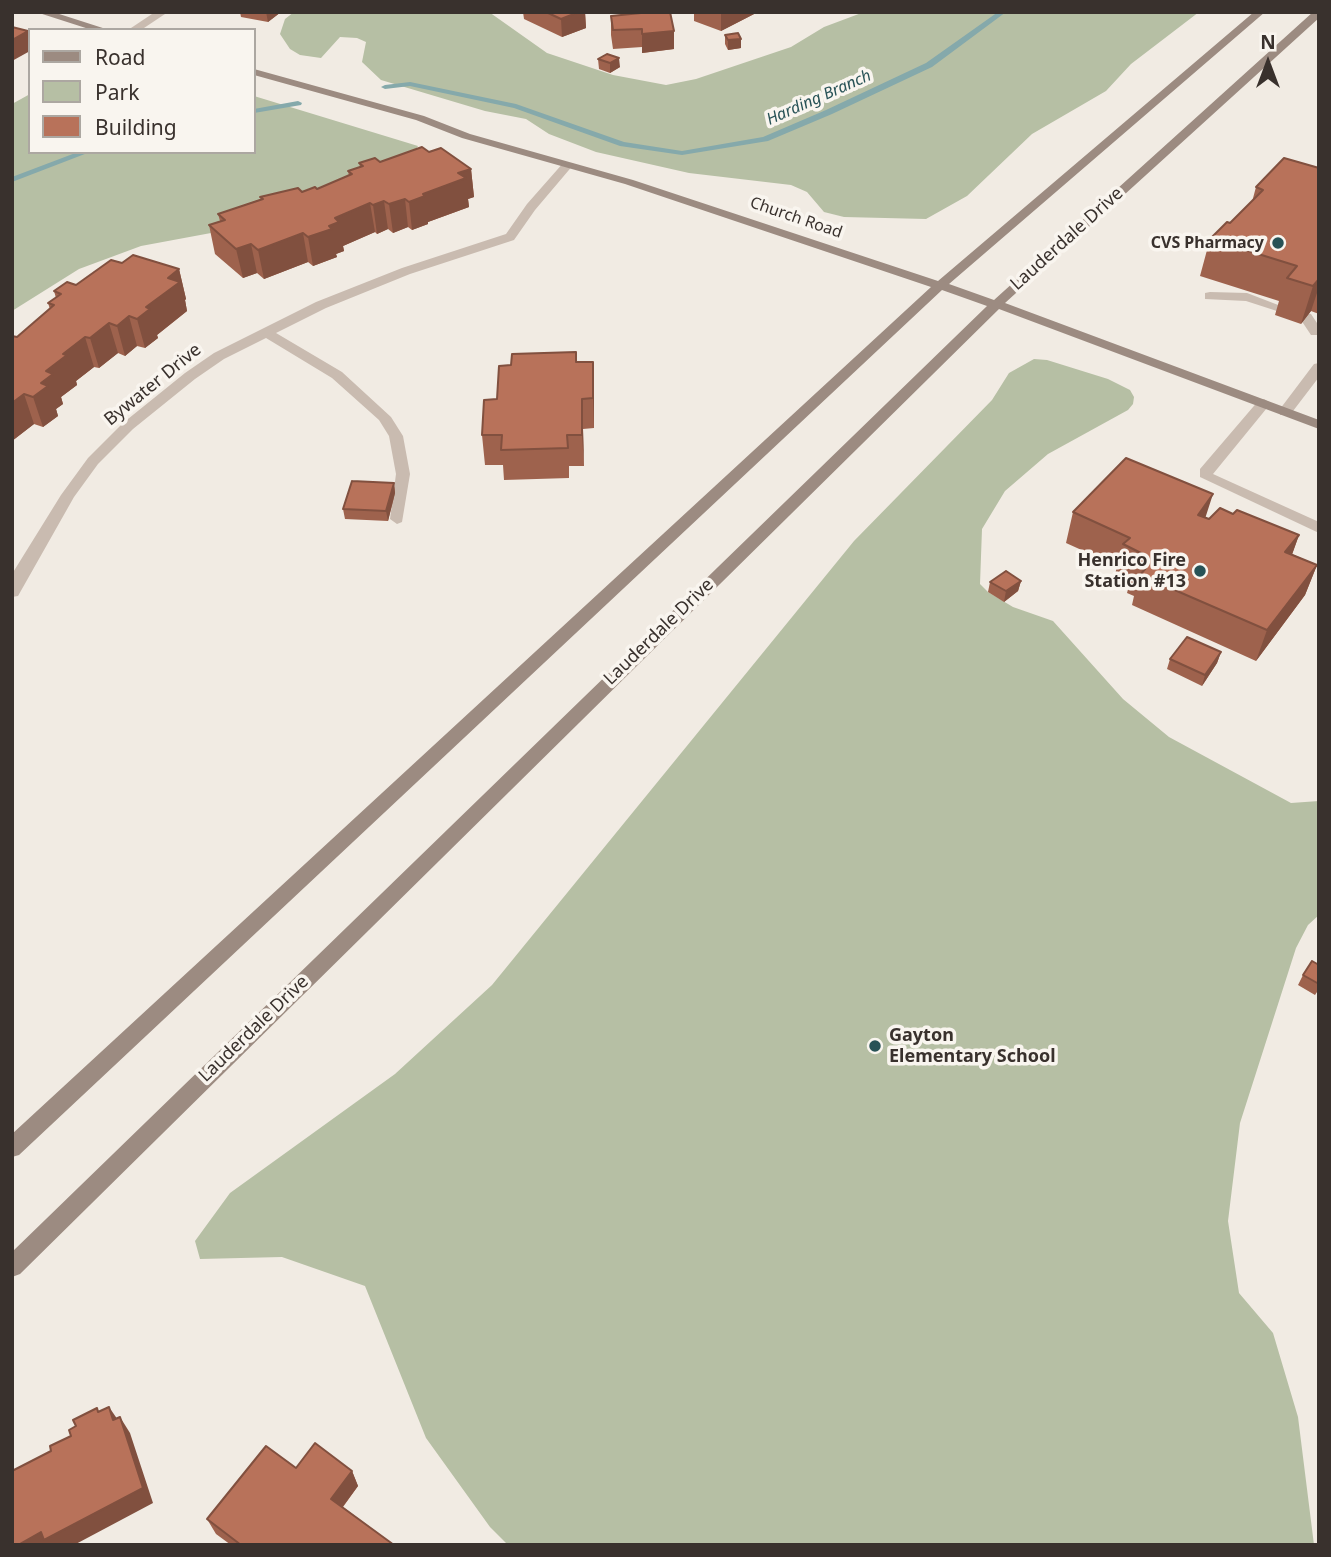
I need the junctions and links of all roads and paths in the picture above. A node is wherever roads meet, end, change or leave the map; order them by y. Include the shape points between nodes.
1 (41, 12) edge
2 (163, 12) edge
3 (1260, 12) edge
4 (1319, 12) edge
5 (97, 28) edge
6 (136, 28) edge
7 (256, 73) edge
8 (568, 164) junction
9 (942, 286) junction
10 (1210, 296) dead end
11 (996, 303) junction
12 (1280, 309) dead end
13 (1306, 317) edge
14 (1316, 332) dead end
15 (267, 333) junction
16 (1319, 368) edge
17 (1264, 403) junction
18 (1285, 412) junction
19 (1319, 425) edge
20 (397, 519) dead end
21 (1319, 528) edge
22 (12, 593) edge
23 (12, 1148) edge
24 (12, 1267) edge

1 - 5 main road
2 - 6 street
3 - 9 main road
4 - 11 main road, Lauderdale Drive
7 - 8 main road, Church Road
8 - 9 main road, Church Road
8 - 15 street, Bywater Drive via 510,237 406,271 321,305
9 - 11 main road, Church Road
9 - 23 main road
10 - 12 street via 1247,297
11 - 17 main road, Church Road
11 - 24 main road, Lauderdale Drive
13 - 14 street
15 - 20 street via 337,375 384,417 396,436 403,474
15 - 22 street, Bywater Drive via 190,376 93,461 68,495
16 - 18 street
17 - 18 main road, Church Road
17 - 21 street via 1205,472 1207,477
18 - 19 main road, Church Road

